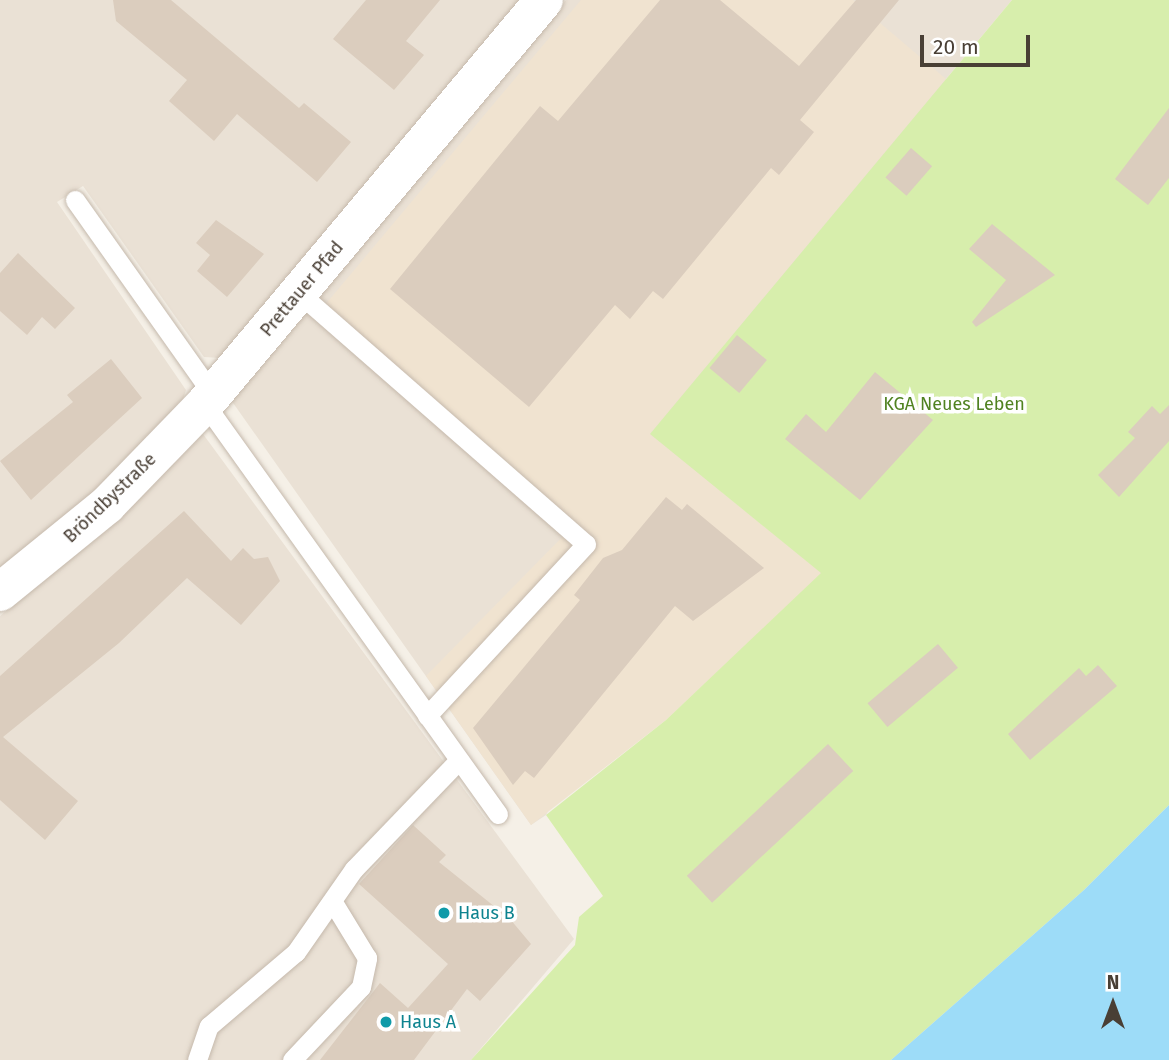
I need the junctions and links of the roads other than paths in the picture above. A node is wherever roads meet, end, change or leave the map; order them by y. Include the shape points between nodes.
1 (544, 0) edge
2 (75, 200) dead end
3 (299, 293) junction
4 (209, 400) junction
5 (0, 593) edge
6 (427, 716) junction
7 (459, 760) junction
8 (498, 814) dead end
9 (334, 904) junction
10 (197, 1060) edge
11 (292, 1060) edge

1 - 3 street, Prettauer Pfad
2 - 4 lane
3 - 4 street, Prettauer Pfad
3 - 6 lane via 586,544
4 - 5 street, Bröndbystraße via 107,505
4 - 6 lane
6 - 7 lane
7 - 8 lane
7 - 9 lane via 354,869
9 - 10 lane via 296,952 209,1026
9 - 11 lane via 367,958 361,987

